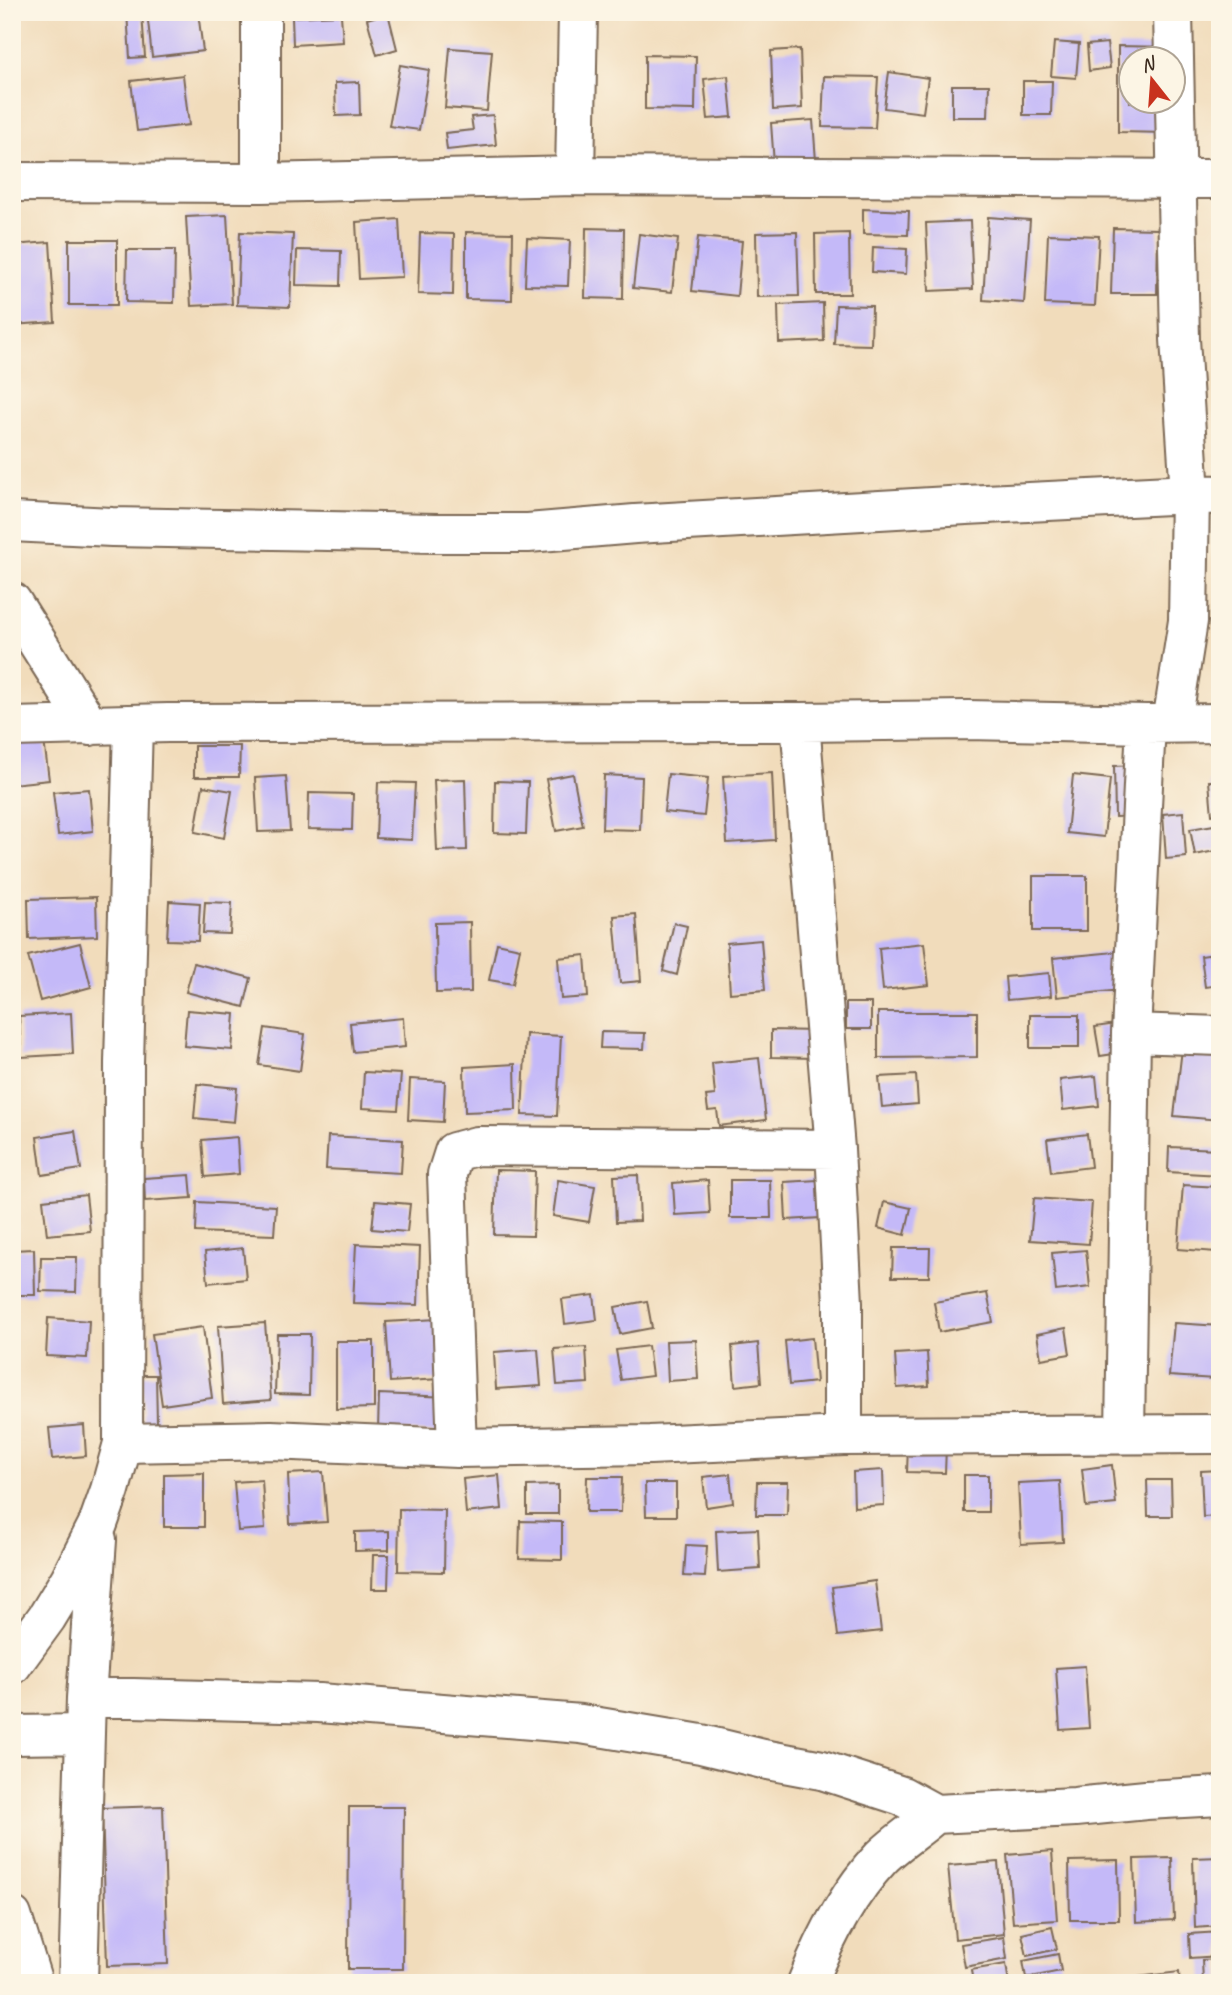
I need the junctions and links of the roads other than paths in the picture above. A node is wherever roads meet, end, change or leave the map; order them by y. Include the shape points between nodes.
1 (261, 12) edge
2 (578, 12) edge
3 (1173, 12) edge
4 (575, 176) junction
5 (1177, 179) junction
6 (1220, 179) edge
7 (12, 182) edge
8 (261, 183) junction
9 (1205, 494) edge
10 (12, 522) edge
11 (12, 602) edge
12 (800, 722) junction
13 (1220, 723) edge
14 (133, 724) junction
15 (1159, 724) junction
16 (90, 726) junction
17 (12, 727) edge
18 (1131, 1033) junction
19 (1220, 1036) edge
20 (835, 1149) junction
21 (1125, 1434) junction
22 (1220, 1434) edge
23 (843, 1436) junction
24 (123, 1443) junction
25 (457, 1448) junction
26 (98, 1524) junction
27 (12, 1665) edge
28 (85, 1716) junction
29 (12, 1735) edge
30 (1220, 1796) edge
31 (935, 1814) junction
32 (12, 1916) edge
33 (33, 1983) edge
34 (78, 1983) edge
35 (807, 1983) edge

1 - 8 street
2 - 4 street
3 - 5 street
4 - 5 street
4 - 8 street
5 - 6 street
5 - 9 street via 1180,339
7 - 8 street
9 - 10 street via 528,533
9 - 15 street via 1188,621
11 - 16 street
12 - 14 street
12 - 15 street
12 - 20 street
13 - 15 street
14 - 16 street
14 - 24 street via 124,1063
15 - 18 street
16 - 17 street
18 - 19 street
18 - 21 street
20 - 23 street via 843,1303
20 - 25 street via 477,1146 454,1152 447,1174
21 - 22 street
21 - 23 street
23 - 25 street
24 - 25 street via 271,1440
24 - 26 street
26 - 27 street via 47,1617
26 - 28 street
28 - 29 street
28 - 31 street via 134,1698 319,1703 581,1724 822,1770 902,1796
28 - 34 street
30 - 31 street
31 - 35 street via 881,1858 847,1902
32 - 33 street

